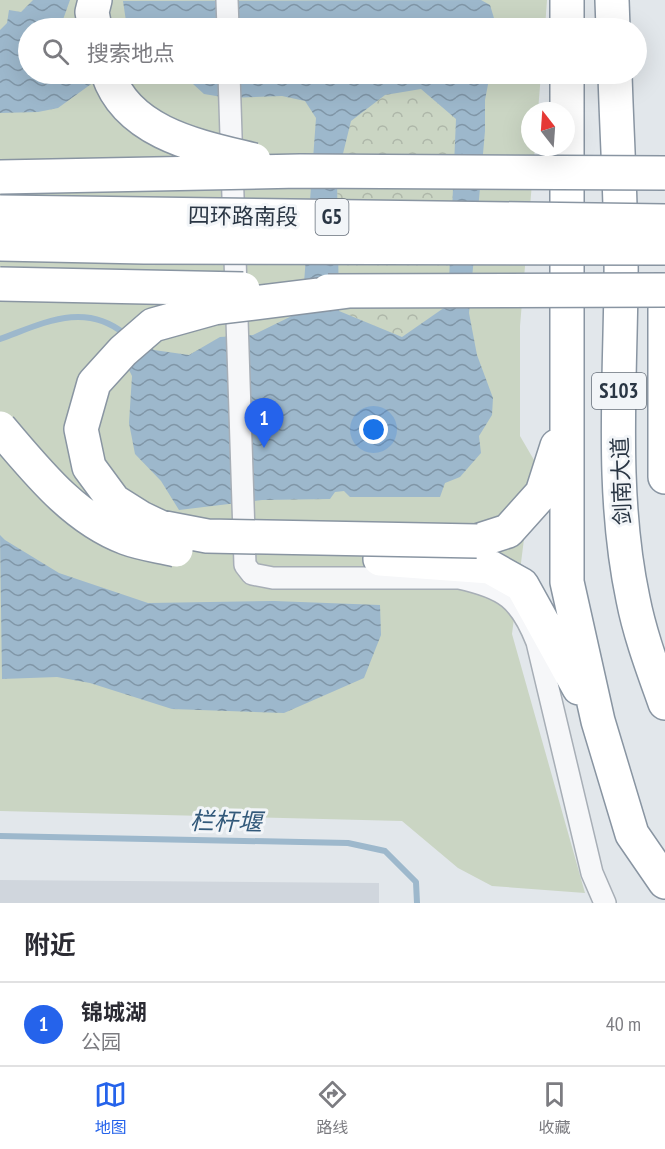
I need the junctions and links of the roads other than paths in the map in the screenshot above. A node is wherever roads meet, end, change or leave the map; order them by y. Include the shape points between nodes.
1 (95, 0) edge
2 (227, 0) edge
3 (567, 0) edge
4 (612, 0) edge
5 (93, 18) edge
6 (228, 18) edge
7 (567, 18) edge
8 (613, 18) edge
9 (112, 84) edge
10 (229, 84) edge
11 (567, 84) edge
12 (615, 84) edge
13 (300, 171) junction
14 (665, 173) edge
15 (0, 177) edge
16 (0, 212) edge
17 (665, 221) edge
18 (0, 244) edge
19 (665, 248) edge
20 (0, 284) edge
21 (665, 290) edge
22 (350, 291) junction
23 (665, 309) edge
24 (567, 416) junction
25 (0, 428) edge
26 (665, 477) edge
27 (665, 703) edge
28 (598, 721) junction
29 (665, 882) edge
30 (605, 903) edge

1 - 5 highway
2 - 6 street
3 - 7 highway
4 - 8 highway
9 - 13 highway, bridge via 138,117 186,144
10 - 30 street via 245,565 252,574 273,578 459,578 483,583 506,595 525,613 537,642 592,873
11 - 24 highway
12 - 27 highway, 剑南大道 / S103 via 623,534 633,599
13 - 14 highway, bridge
13 - 15 highway, bridge
16 - 17 highway, 四环路南段 / G5, bridge
18 - 19 highway, 四环路南段 / G5, bridge via 156,248
20 - 22 highway, bridge
21 - 22 highway, bridge
22 - 24 highway, bridge via 214,308 153,326 123,351 94,383 81,429 89,467 114,501 160,527 207,536 477,541 508,531 542,493
23 - 26 highway, 剑南大道 / S103
24 - 28 highway via 567,582
25 - 28 highway, bridge via 44,479 80,511 125,538 189,554 380,559 490,567 522,585
28 - 29 highway via 632,834

